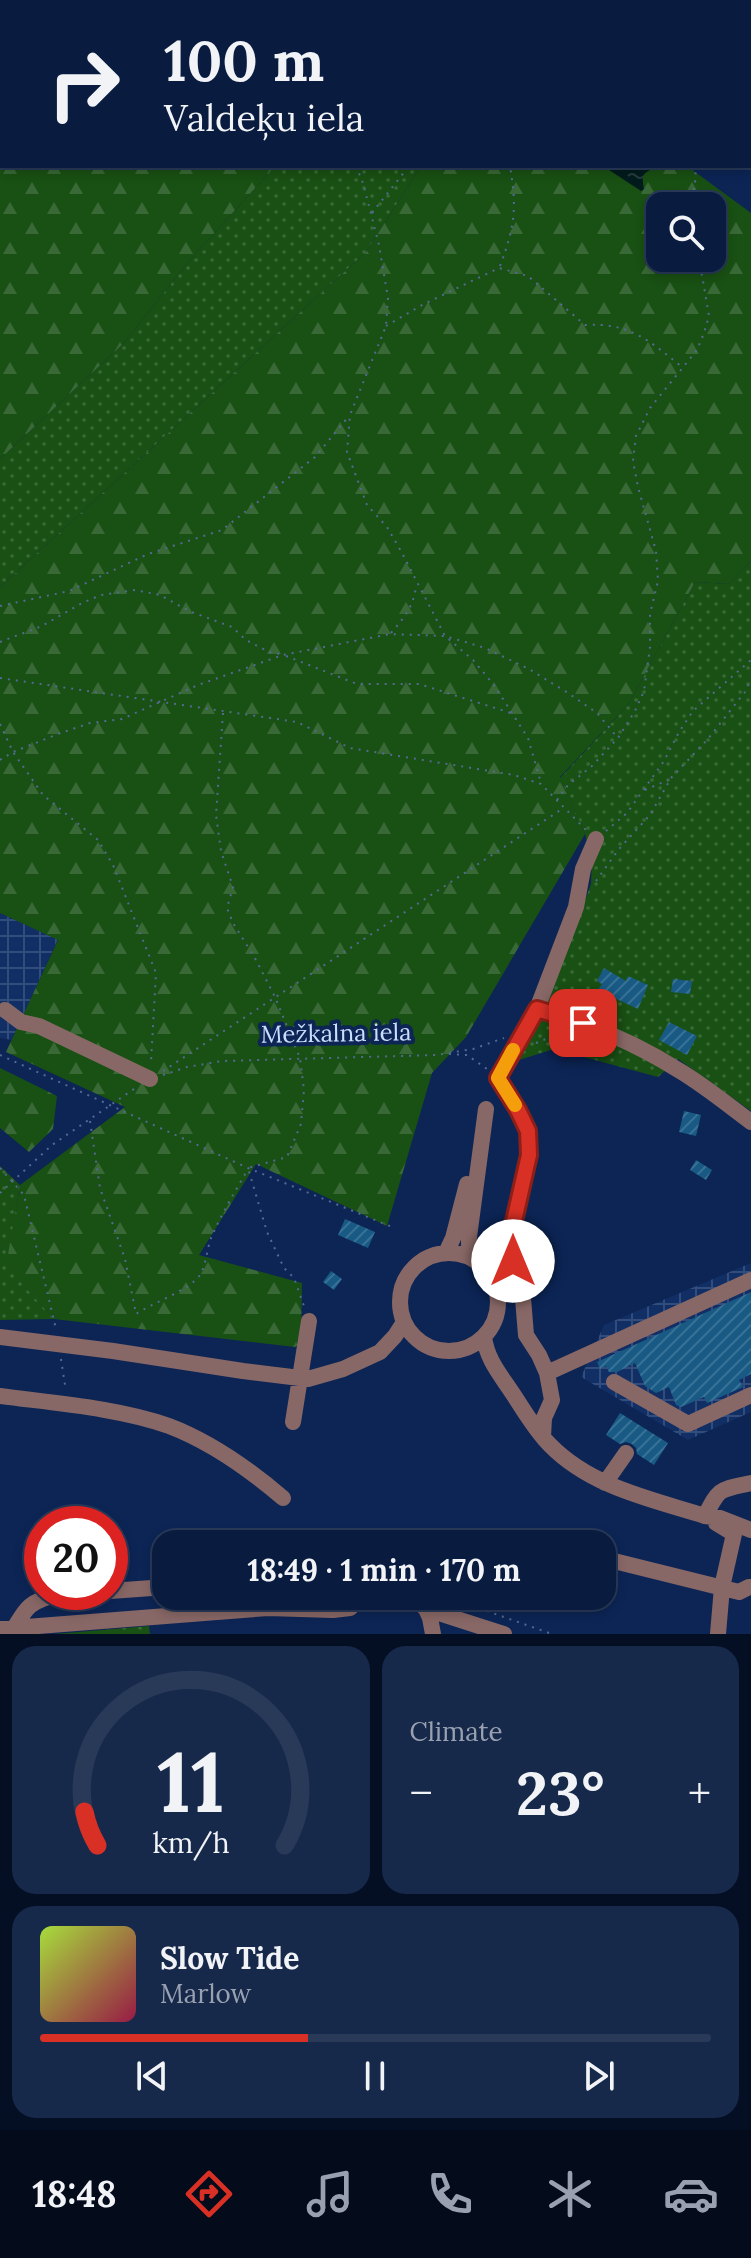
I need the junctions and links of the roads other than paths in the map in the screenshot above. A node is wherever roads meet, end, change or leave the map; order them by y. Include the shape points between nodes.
1 (596, 839) road end
2 (537, 1009) junction
3 (5, 1010) dead end
4 (150, 1079) road end
5 (751, 1122) edge
6 (446, 1253) junction
7 (474, 1260) junction
8 (751, 1280) edge
9 (309, 1321) road end
10 (404, 1322) junction
11 (0, 1337) edge
12 (484, 1337) junction
13 (547, 1373) junction
14 (614, 1382) dead end
15 (751, 1395) edge
16 (0, 1396) edge
17 (293, 1422) dead end
18 (543, 1437) junction
19 (626, 1453) dead end
20 (605, 1483) junction
21 (751, 1483) edge
22 (283, 1498) dead end
23 (705, 1516) junction
24 (751, 1530) edge
25 (616, 1561) edge
26 (722, 1587) junction
27 (750, 1587) edge
28 (152, 1588) edge
29 (128, 1590) edge
30 (26, 1610) edge
31 (242, 1610) edge
32 (431, 1610) edge
33 (447, 1610) edge
34 (7, 1628) edge
35 (433, 1634) edge
36 (504, 1634) edge
37 (718, 1634) edge

1 - 2 street
2 - 5 street via 583,1023 678,1069
2 - 13 street via 498,1078 528,1131 529,1155 512,1230 513,1261 522,1286 526,1335
3 - 4 street
6 - 7 street
6 - 7 street via 486,1109 469,1237
6 - 10 street via 411,1271 400,1296
7 - 12 street via 497,1290 497,1316
8 - 13 street
9 - 17 street
10 - 11 street via 380,1352 308,1379
10 - 12 street via 419,1341 439,1350 461,1350
12 - 18 street via 489,1360
13 - 18 street via 552,1400
14 - 15 street via 688,1424
16 - 22 street via 116,1412 168,1426 207,1444
18 - 20 street via 574,1465
19 - 20 street
20 - 23 street
21 - 23 street via 721,1490
23 - 24 street
23 - 26 street via 734,1534
25 - 26 street
26 - 27 street via 739,1592
26 - 37 street
28 - 29 street
30 - 34 street
31 - 34 street
32 - 35 street
33 - 36 street

